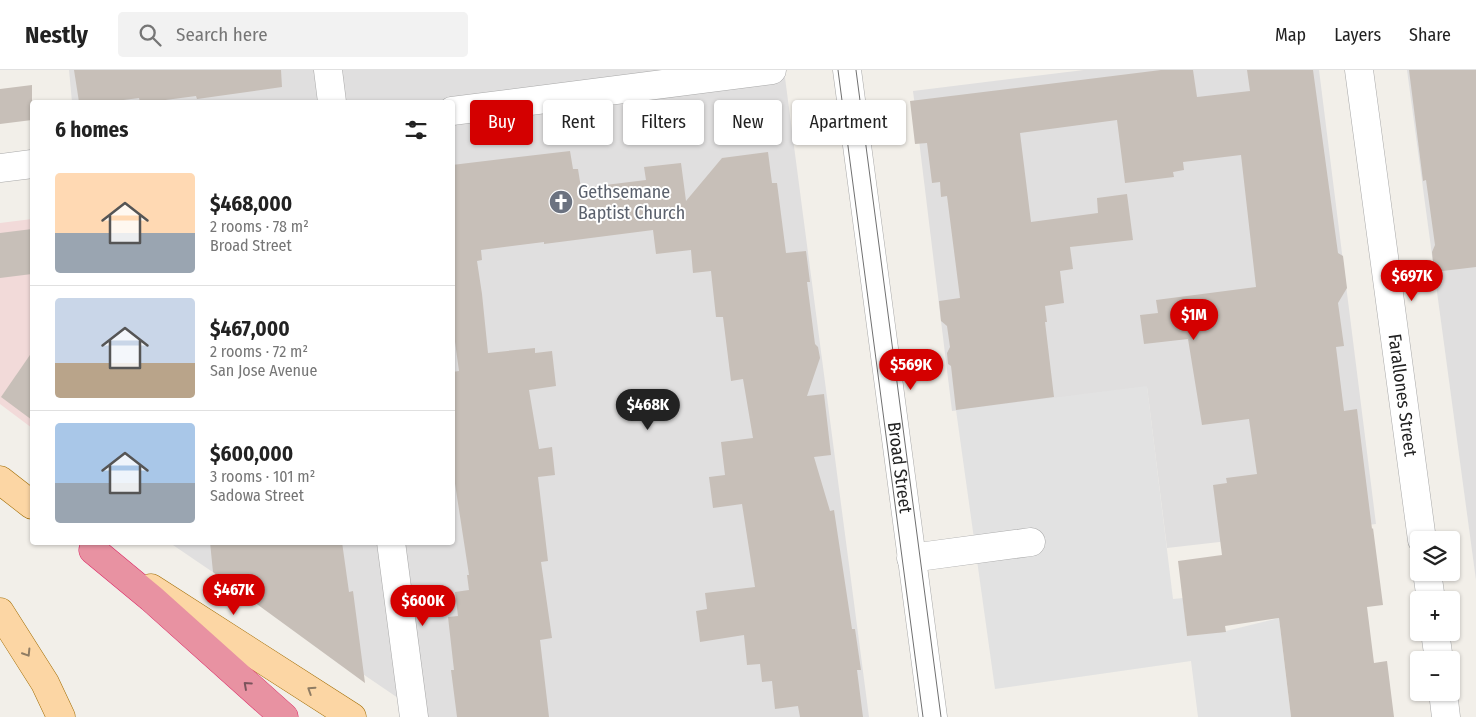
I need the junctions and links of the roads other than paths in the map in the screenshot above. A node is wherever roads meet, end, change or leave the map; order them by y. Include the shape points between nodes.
1 (328, 70) edge
2 (772, 70) edge
3 (847, 70) edge
4 (1359, 70) edge
5 (332, 100) edge
6 (455, 111) edge
7 (30, 164) edge
8 (0, 168) edge
9 (0, 480) edge
10 (30, 503) edge
11 (1421, 531) edge
12 (1031, 542) dead end
13 (391, 545) edge
14 (88, 546) edge
15 (911, 558) junction
16 (0, 612) edge
17 (1444, 701) edge
18 (61, 717) edge
19 (284, 717) edge
20 (352, 717) edge
21 (414, 717) edge
22 (932, 717) edge
23 (1446, 717) edge

1 - 5 street
2 - 6 street
3 - 15 street, Broad Street
4 - 11 street, Farallones Street
7 - 8 street
9 - 10 main road
12 - 15 street
13 - 21 street
19 -> 14 highway
20 -> 14 main road
15 - 22 street, Broad Street
16 -> 18 main road via 45,683
17 - 23 street

